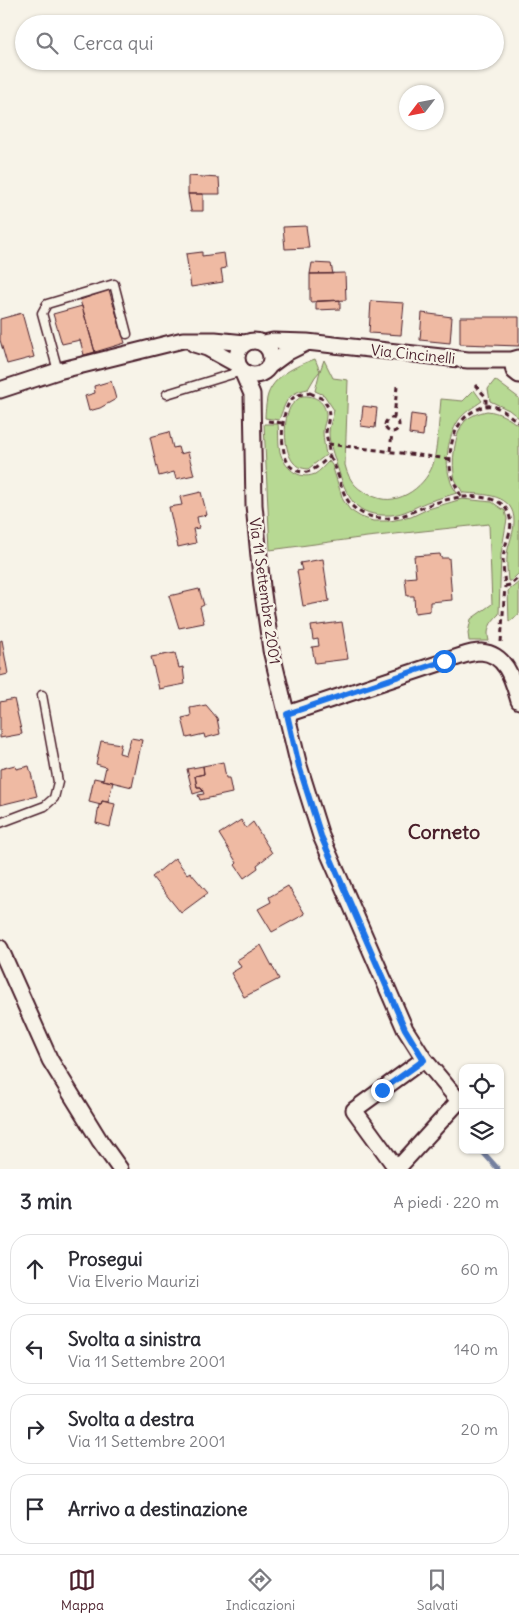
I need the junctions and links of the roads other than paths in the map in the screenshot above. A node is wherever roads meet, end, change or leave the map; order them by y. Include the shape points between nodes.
1 (127, 334) dead end
2 (183, 340) junction
3 (307, 342) junction
4 (245, 343) junction
5 (264, 343) junction
6 (515, 359) edge
7 (240, 368) junction
8 (267, 369) junction
9 (58, 371) junction
10 (519, 375) edge
11 (0, 390) edge
12 (167, 394) dead end
13 (252, 394) junction
14 (42, 695) dead end
15 (519, 701) edge
16 (287, 714) junction
17 (0, 823) edge
18 (0, 948) edge
19 (424, 1060) junction
20 (120, 1169) edge

1 - 9 lane via 114,284 47,304 42,313
2 - 4 street
2 - 7 street via 207,348
2 - 9 street
3 - 5 street, Via Cincinelli
3 - 6 street, Via Cincinelli via 468,360
3 - 8 street
4 - 5 street
4 - 7 street via 237,353
5 - 8 street via 271,354
6 - 10 street via 514,371
7 - 8 street via 253,376
7 - 12 lane
7 - 13 street, Via 11 Settembre 2001
8 - 13 street
9 - 11 street
13 - 16 street, Via 11 Settembre 2001 via 254,505 262,586 271,650
14 - 17 lane via 58,782 54,798 45,806
15 - 16 street via 506,665 495,656 480,652
16 - 19 street, Via 11 Settembre 2001 via 321,836 405,1029
18 - 20 street via 50,1060
19 - 19 street, Via 11 Settembre 2001 via 459,1101 396,1169 354,1110

